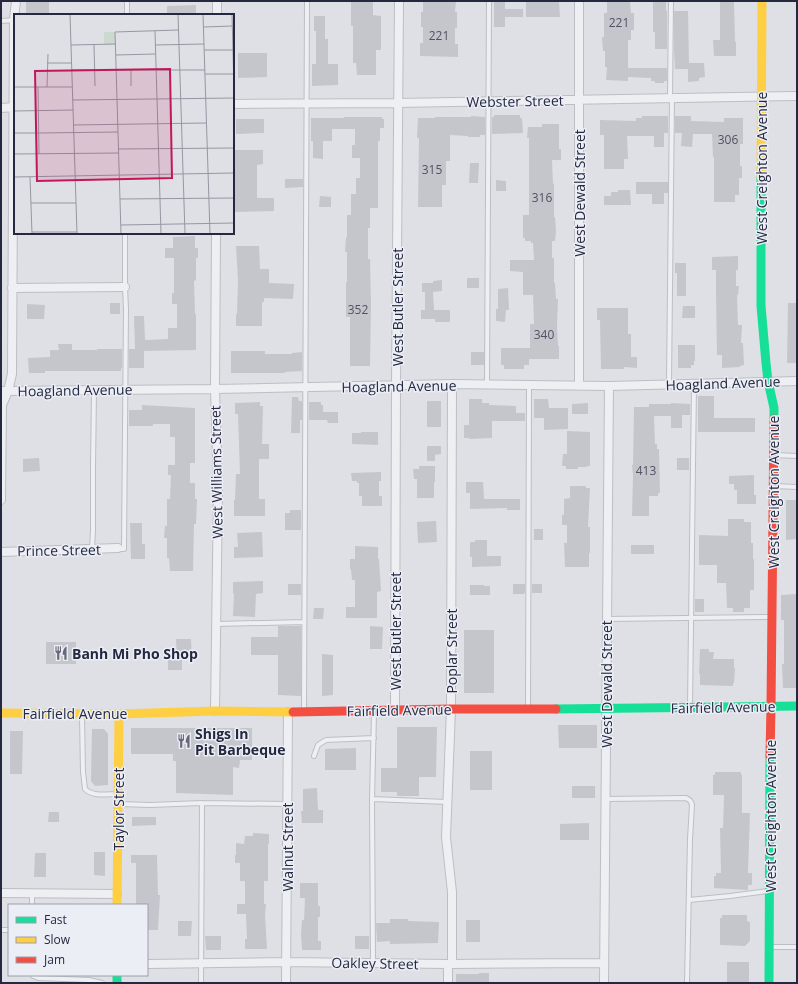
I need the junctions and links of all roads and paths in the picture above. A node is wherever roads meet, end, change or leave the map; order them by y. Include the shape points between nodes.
1 (16, 1) edge
2 (127, 1) edge
3 (217, 1) edge
4 (307, 1) edge
5 (399, 1) edge
6 (490, 1) edge
7 (579, 1) edge
8 (671, 1) edge
9 (762, 1) edge
10 (15, 14) edge
11 (127, 14) edge
12 (217, 14) edge
13 (14, 20) edge
14 (1, 21) edge
15 (762, 96) junction
16 (797, 96) edge
17 (671, 98) junction
18 (579, 99) junction
19 (488, 101) junction
20 (398, 103) junction
21 (234, 104) edge
22 (306, 104) junction
23 (1, 108) edge
24 (14, 108) edge
25 (125, 234) edge
26 (216, 234) edge
27 (125, 287) junction
28 (12, 288) junction
29 (768, 381) junction
30 (797, 381) edge
31 (452, 384) junction
32 (669, 384) junction
33 (694, 384) junction
34 (488, 385) junction
35 (529, 385) junction
36 (396, 386) junction
37 (579, 386) junction
38 (609, 386) junction
39 (306, 387) junction
40 (215, 389) junction
41 (94, 390) junction
42 (125, 390) junction
43 (4, 391) edge
44 (2, 430) edge
45 (774, 455) junction
46 (797, 456) edge
47 (774, 486) junction
48 (797, 487) edge
49 (1, 500) edge
50 (118, 548) joint
51 (92, 549) junction
52 (1, 552) edge
53 (772, 617) junction
54 (607, 618) junction
55 (692, 618) junction
56 (304, 622) junction
57 (216, 624) junction
58 (771, 706) junction
59 (797, 706) edge
60 (690, 708) junction
61 (528, 709) junction
62 (606, 709) junction
63 (374, 710) junction
64 (395, 710) junction
65 (451, 710) junction
66 (215, 711) junction
67 (304, 711) junction
68 (288, 712) junction
69 (1, 713) edge
70 (82, 714) junction
71 (118, 714) junction
72 (374, 738) junction
73 (314, 756) dead end
74 (118, 794) junction
75 (605, 799) junction
76 (372, 800) junction
77 (447, 802) junction
78 (202, 803) junction
79 (118, 804) junction
80 (287, 804) junction
81 (770, 891) junction
82 (1, 893) edge
83 (32, 893) junction
84 (117, 894) junction
85 (689, 900) junction
86 (32, 904) edge
87 (117, 904) edge
88 (770, 947) junction
89 (797, 947) edge
90 (287, 962) junction
91 (201, 963) junction
92 (373, 963) junction
93 (604, 963) junction
94 (148, 964) edge
95 (450, 964) junction
96 (33, 976) edge
97 (102, 983) edge
98 (201, 983) edge
99 (286, 983) edge
100 (448, 983) edge
101 (604, 983) edge
102 (687, 983) edge
103 (769, 983) edge

1 - 10 street
2 - 11 lane
3 - 12 street
4 - 22 lane
5 - 20 street, West Butler Street
6 - 19 lane
7 - 18 street, West Dewald Street
8 - 17 lane
9 - 15 main road, West Creighton Avenue
13 - 14 lane
13 - 24 street
15 - 16 street, Webster Street
15 - 17 street, Webster Street
15 - 29 main road, West Creighton Avenue via 761,306
17 - 18 street, Webster Street
17 - 32 lane
18 - 19 street, Webster Street
18 - 37 street, West Dewald Street
19 - 20 street, Webster Street
19 - 34 lane
20 - 22 street, Webster Street
20 - 36 street, West Butler Street
21 - 22 street, Webster Street
22 - 39 lane
23 - 24 street
24 - 28 street
25 - 27 lane
26 - 40 street, West Williams Street
27 - 28 street
27 - 42 lane
28 - 43 street via 12,374
29 - 30 street, Hoagland Avenue
29 - 33 street, Hoagland Avenue
29 - 45 main road, West Creighton Avenue via 774,412
31 - 34 street, Hoagland Avenue
31 - 36 street, Hoagland Avenue
31 - 65 street, Poplar Street
32 - 33 street, Hoagland Avenue
32 - 38 street, Hoagland Avenue
33 - 55 lane
34 - 35 street, Hoagland Avenue
35 - 37 street, Hoagland Avenue
35 - 61 lane
36 - 39 street, Hoagland Avenue
36 - 64 street, West Butler Street
37 - 38 street, Hoagland Avenue
38 - 54 street, West Dewald Street
39 - 40 street, Hoagland Avenue
39 - 56 lane
40 - 42 street, Hoagland Avenue
40 - 57 street, West Williams Street via 218,490
41 - 42 street, Hoagland Avenue
41 - 43 street, Hoagland Avenue
41 - 51 lane
42 - 50 lane via 124,549
43 - 44 street
44 - 49 street
45 - 46 lane
45 - 47 main road, West Creighton Avenue
47 - 48 lane
47 - 53 main road, West Creighton Avenue
50 - 51 street, Prince Street
51 - 52 street, Prince Street
53 - 55 lane
53 - 58 main road, West Creighton Avenue
54 - 55 lane
54 - 62 street, West Dewald Street
55 - 60 lane
56 - 57 lane
56 - 67 lane
57 - 66 street, West Williams Street
58 - 59 main road, Fairfield Avenue
58 - 60 main road, Fairfield Avenue
58 - 81 main road, West Creighton Avenue
60 - 62 main road, Fairfield Avenue
61 - 62 main road, Fairfield Avenue
61 - 65 main road, Fairfield Avenue
62 - 75 street, West Dewald Street
63 - 64 main road, Fairfield Avenue
63 - 67 main road, Fairfield Avenue
63 - 72 lane
64 - 65 main road, Fairfield Avenue
65 - 77 street, Poplar Street
66 - 68 main road, Fairfield Avenue
66 - 71 main road, Fairfield Avenue
67 - 68 main road, Fairfield Avenue
68 - 80 street, Walnut Street
69 - 70 main road, Fairfield Avenue
70 - 71 main road, Fairfield Avenue
70 - 74 lane via 84,786 93,794
71 - 74 main road, Taylor Street
72 - 73 lane via 326,740 318,745
72 - 76 lane
74 - 79 main road, Taylor Street
75 - 85 lane via 690,800 692,806
75 - 93 street, West Dewald Street
76 - 77 lane
76 - 92 lane
77 - 95 street, Poplar Street via 446,837 452,892
78 - 79 lane
78 - 80 lane
78 - 91 lane
79 - 84 main road, Taylor Street
80 - 90 street, Walnut Street
81 - 85 lane
81 - 88 main road, West Creighton Avenue
82 - 83 street
83 - 84 street
83 - 86 lane
84 - 87 main road, Taylor Street
85 - 102 lane
88 - 89 lane
88 - 103 main road, West Creighton Avenue
90 - 91 street, Oakley Street
90 - 92 street, Oakley Street
90 - 99 street, Walnut Street
91 - 94 street, Oakley Street
91 - 98 lane
92 - 95 street, Oakley Street
93 - 95 street, Oakley Street
93 - 101 street, West Dewald Street
95 - 100 street, Poplar Street
96 - 97 lane

